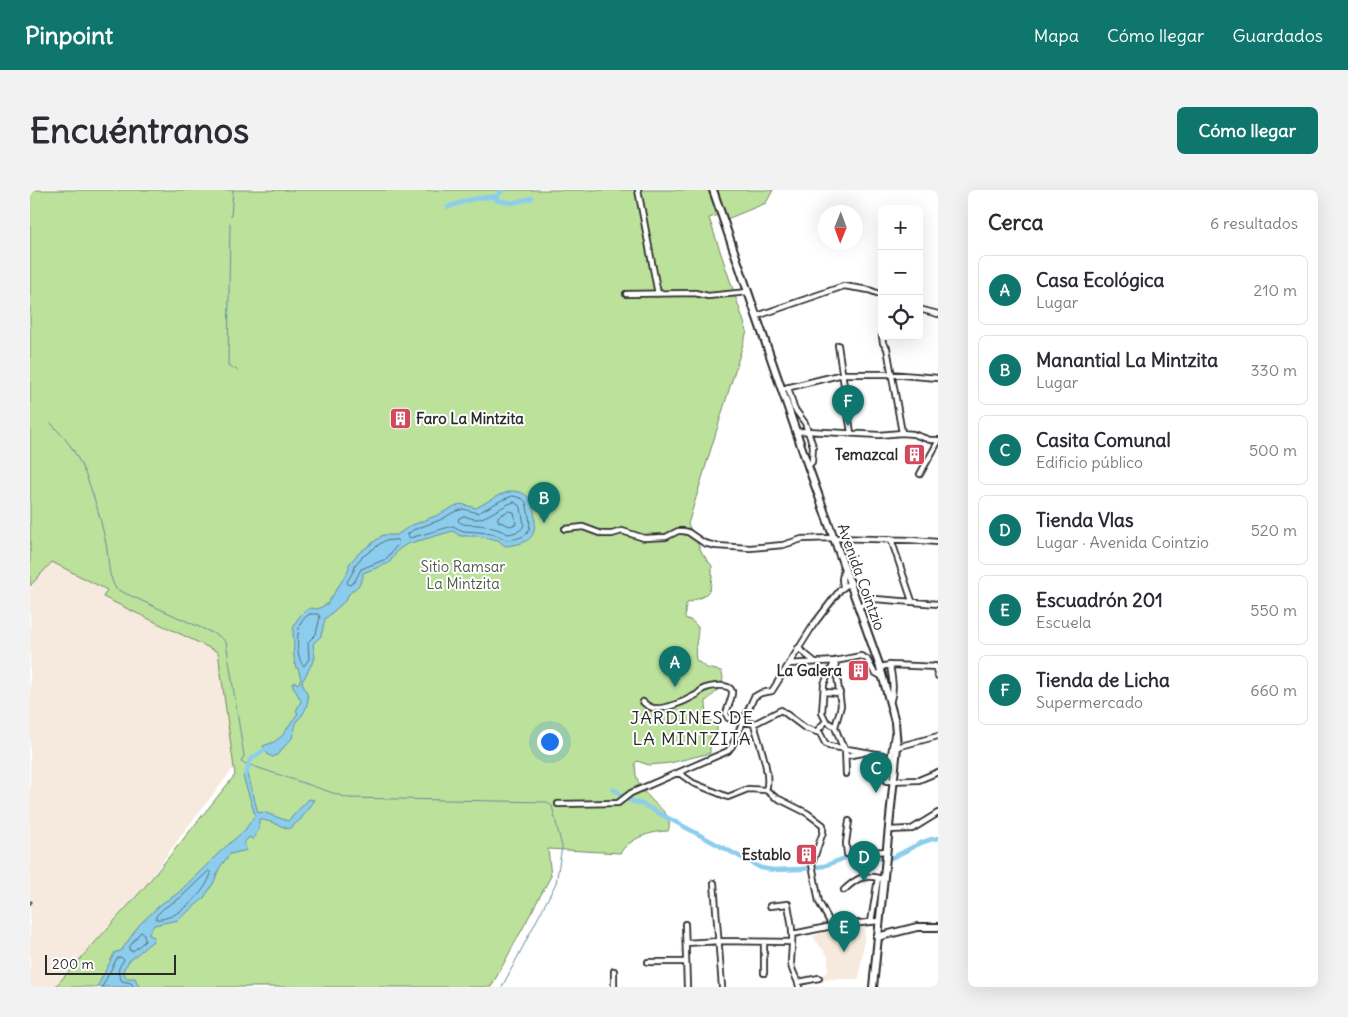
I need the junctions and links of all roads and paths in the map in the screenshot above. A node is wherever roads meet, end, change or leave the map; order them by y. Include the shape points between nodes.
1 (638, 190) edge
2 (713, 190) edge
3 (748, 292) junction
4 (878, 293) edge
5 (626, 294) dead end
6 (658, 294) junction
7 (923, 310) edge
8 (938, 314) edge
9 (756, 316) junction
10 (882, 340) edge
11 (838, 345) dead end
12 (843, 374) junction
13 (890, 374) junction
14 (938, 378) edge
15 (785, 388) junction
16 (807, 431) junction
17 (796, 432) junction
18 (851, 433) junction
19 (902, 433) junction
20 (938, 441) edge
21 (808, 466) junction
22 (920, 474) dead end
23 (565, 529) dead end
24 (834, 538) junction
25 (891, 539) junction
26 (938, 542) edge
27 (845, 566) junction
28 (850, 582) junction
29 (842, 587) junction
30 (912, 601) junction
31 (938, 604) edge
32 (859, 607) junction
33 (798, 648) junction
34 (834, 661) junction
35 (815, 662) junction
36 (789, 664) junction
37 (890, 665) junction
38 (880, 667) junction
39 (937, 667) edge
40 (938, 676) edge
41 (883, 677) junction
42 (824, 692) junction
43 (840, 693) junction
44 (643, 702) dead end
45 (890, 703) junction
46 (742, 721) junction
47 (826, 721) junction
48 (895, 722) junction
49 (754, 724) junction
50 (835, 727) junction
51 (817, 731) junction
52 (938, 736) edge
53 (897, 747) junction
54 (845, 748) junction
55 (866, 753) junction
56 (846, 756) junction
57 (889, 766) junction
58 (938, 772) edge
59 (679, 773) junction
60 (846, 774) dead end
61 (894, 780) junction
62 (766, 790) junction
63 (558, 804) dead end
64 (938, 813) edge
65 (849, 821) dead end
66 (889, 830) junction
67 (886, 851) junction
68 (880, 878) junction
69 (714, 882) dead end
70 (844, 890) dead end
71 (770, 906) dead end
72 (879, 921) junction
73 (871, 922) junction
74 (686, 924) dead end
75 (832, 926) junction
76 (938, 927) edge
77 (792, 934) junction
78 (877, 937) junction
79 (719, 942) junction
80 (764, 942) junction
81 (791, 942) junction
82 (686, 943) junction
83 (648, 962) dead end
84 (686, 962) junction
85 (614, 971) dead end
86 (764, 973) dead end
87 (820, 978) dead end
88 (799, 984) edge
89 (614, 987) edge
90 (687, 987) edge
91 (722, 987) edge
92 (873, 987) edge

1 - 6 street
2 - 3 main road, Avenida Cointzio
3 - 6 street via 708,296
3 - 9 main road, Avenida Cointzio
4 - 9 street via 844,286
5 - 6 street
7 - 8 street
9 - 15 main road, Avenida Cointzio
10 - 13 street via 887,348
11 - 12 street
12 - 13 street
12 - 15 street
12 - 18 street
13 - 14 street
13 - 19 street
15 - 16 street
15 - 17 main road, Avenida Cointzio
16 - 17 street
16 - 18 street
16 - 21 street via 814,454
17 - 21 main road, Avenida Cointzio
18 - 19 street
19 - 20 street
20 - 22 street
21 - 24 main road, Avenida Cointzio
23 - 24 street via 583,527 602,534 622,531 644,538 666,537 683,531 704,543 750,548 783,545 802,539
24 - 25 street
24 - 27 main road, Avenida Cointzio
25 - 26 street
25 - 30 street
27 - 28 main road, Avenida Cointzio
27 - 29 street
28 - 29 street
28 - 32 main road, Avenida Cointzio
29 - 33 street
30 - 31 street
30 - 32 street via 875,599
32 - 38 main road, Avenida Cointzio
33 - 35 street
33 - 36 street
34 - 35 street
34 - 41 street via 861,656 867,659 874,672
34 - 42 street
34 - 43 street
35 - 36 street
36 - 46 street via 772,691 754,697
37 - 38 street
37 - 39 street
37 - 45 street via 893,688
38 - 41 main road, Avenida Cointzio
39 - 40 street
41 - 45 main road, Avenida Cointzio
42 - 43 street
42 - 47 street via 822,713
43 - 50 street via 841,706
44 - 46 street via 655,708 672,706 703,689 724,685 732,690 726,714 728,718
45 - 48 main road, Avenida Cointzio
46 - 49 street
46 - 59 street via 728,751
47 - 50 street
47 - 51 street
48 - 53 main road, Avenida Cointzio
48 - 57 street
49 - 51 street via 781,710 805,728
49 - 62 street via 765,767
50 - 54 street
51 - 54 street via 829,746
52 - 53 street
53 - 61 main road, Avenida Cointzio
54 - 55 street
54 - 56 street
55 - 56 street
55 - 57 street via 883,755
56 - 60 street
57 - 61 street via 887,781
58 - 61 street via 919,780
59 - 62 street via 693,783 728,798 748,789
59 - 63 street via 655,782 618,803
61 - 66 main road, Avenida Cointzio
62 - 75 street via 823,825 824,832 812,867 819,902
64 - 66 street via 912,830
65 - 67 street via 847,854
66 - 67 main road, Avenida Cointzio
67 - 68 main road, Avenida Cointzio
68 - 70 street via 860,877
68 - 72 main road, Avenida Cointzio
68 - 73 street
69 - 79 street
71 - 77 street via 788,904
72 - 73 street
72 - 78 main road, Avenida Cointzio
73 - 75 street
74 - 82 street
75 - 77 street
76 - 78 main road via 917,927
77 - 81 street
78 - 92 main road, Avenida Cointzio
79 - 80 street
79 - 82 street
79 - 91 street
80 - 81 street
80 - 86 street
81 - 88 street via 791,966
82 - 84 street
83 - 84 street
84 - 90 street
85 - 89 street
87 - 88 street

